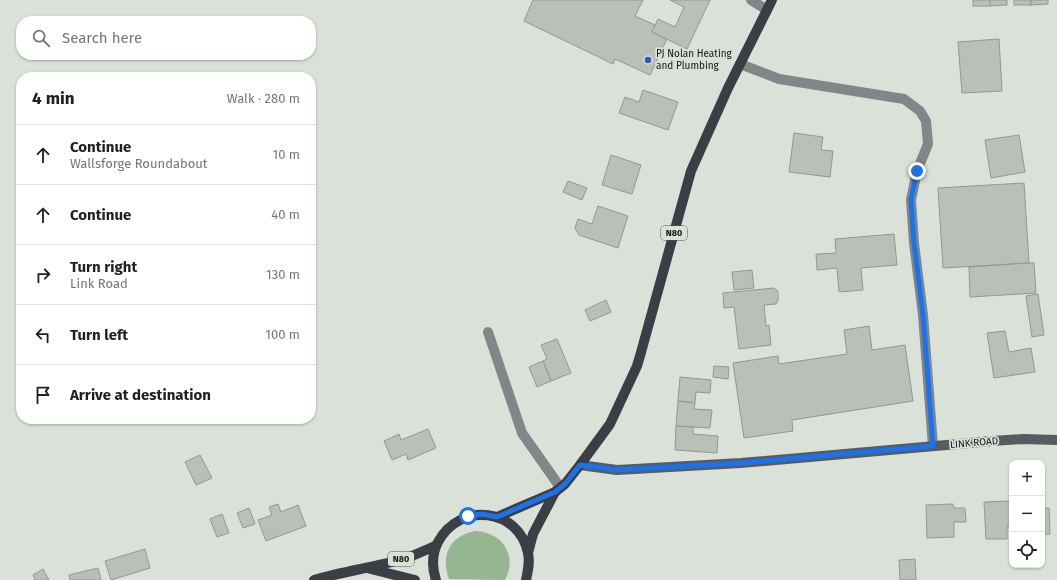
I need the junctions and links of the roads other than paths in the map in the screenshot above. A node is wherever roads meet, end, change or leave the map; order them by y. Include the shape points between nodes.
1 (751, 0) edge
2 (772, 0) edge
3 (766, 10) junction
4 (740, 64) junction
5 (488, 332) dead end
6 (1057, 440) edge
7 (933, 446) junction
8 (580, 465) junction
9 (558, 490) junction
10 (497, 517) junction
11 (436, 546) junction
12 (528, 553) junction
13 (366, 568) junction
14 (314, 580) edge
15 (415, 580) edge
16 (436, 580) edge
17 (526, 580) edge

1 - 3 lane
2 - 3 main road, N80
3 - 4 main road, N80
4 - 7 lane via 779,78 904,98 920,111 926,121 928,144 917,171 911,200
4 - 8 main road, N80 via 691,171 637,366 610,424
5 - 9 lane via 522,433
6 - 7 street, LINK ROAD via 1023,439
7 - 8 street, LINK ROAD via 741,463 617,470
8 - 9 main road, N80
9 - 10 main road, N80
9 - 12 main road, N80 via 533,534
10 - 11 main road, N80 via 482,514 468,516 454,523 443,533
10 - 12 main road, N80 via 512,525 522,538
11 - 13 main road, N80 via 407,558
11 - 16 main road, N80 via 433,560
12 - 17 main road, N80 via 529,568
13 - 14 main road, N80
13 - 15 main road, N80

